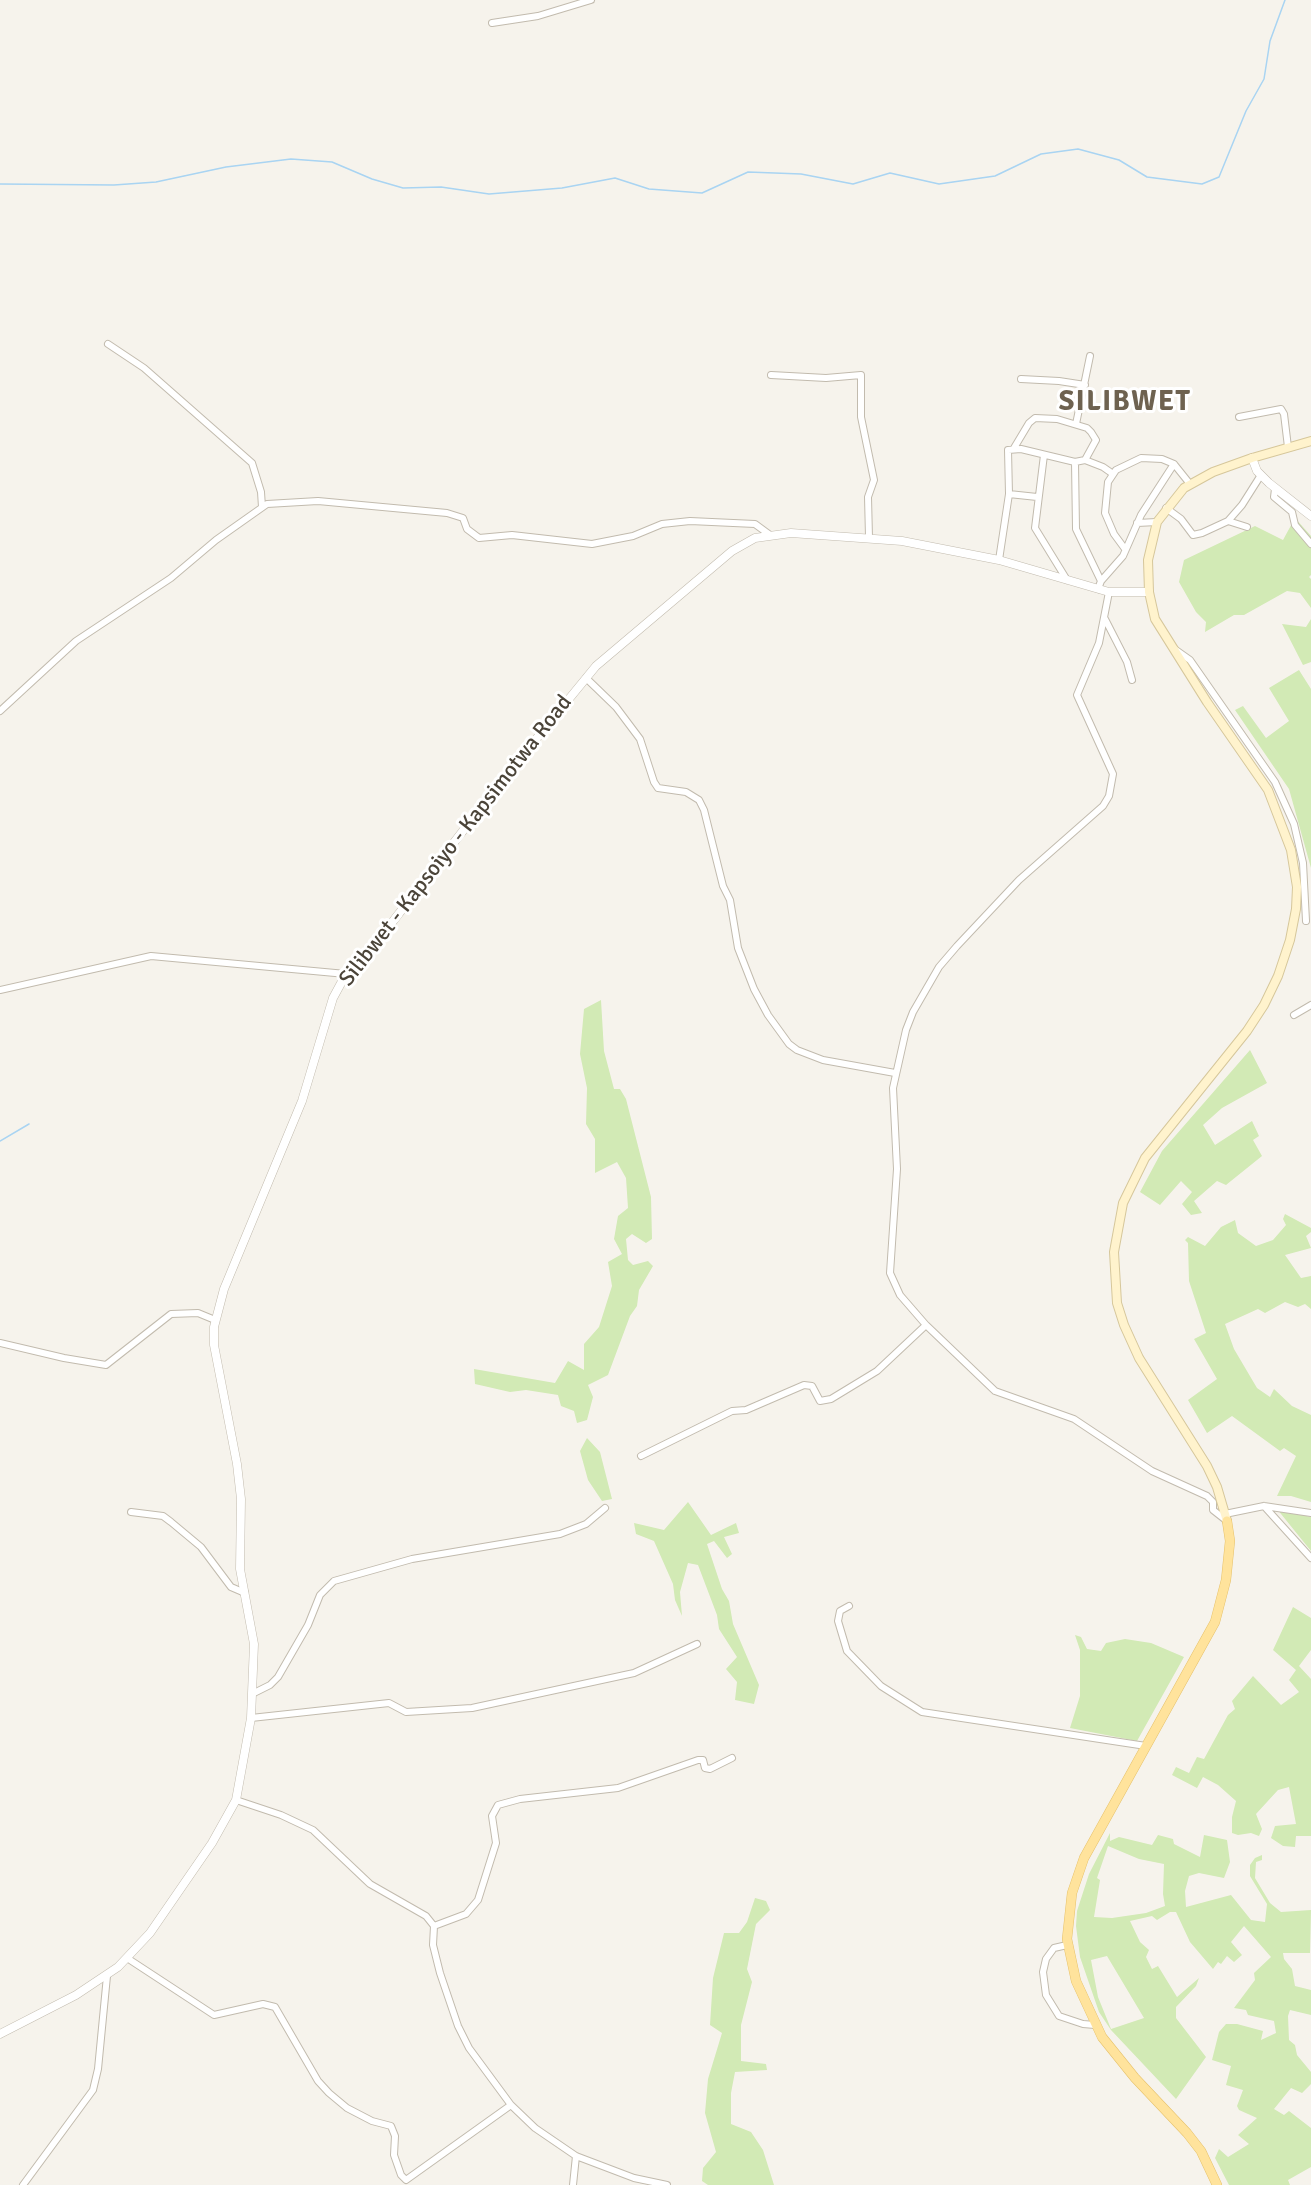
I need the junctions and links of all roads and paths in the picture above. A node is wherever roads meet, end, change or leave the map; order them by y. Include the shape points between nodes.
1 (591, 0) edge
2 (492, 23) dead end
3 (108, 344) dead end
4 (1090, 356) dead end
5 (771, 375) dead end
6 (1021, 379) dead end
7 (1085, 385) junction
8 (1239, 417) dead end
9 (1077, 424) junction
10 (1311, 441) edge
11 (1288, 447) junction
12 (1014, 448) junction
13 (1044, 455) junction
14 (1252, 458) junction
15 (1085, 460) junction
16 (1075, 462) junction
17 (1174, 464) junction
18 (1113, 474) junction
19 (1261, 475) junction
20 (1190, 484) junction
21 (1275, 489) junction
22 (1009, 494) junction
23 (1037, 497) junction
24 (262, 507) junction
25 (1166, 508) junction
26 (1311, 516) edge
27 (1228, 521) junction
28 (1157, 522) junction
29 (1137, 523) junction
30 (1247, 527) dead end
31 (770, 535) junction
32 (869, 537) junction
33 (1311, 544) edge
34 (1125, 549) junction
35 (999, 560) junction
36 (1067, 580) junction
37 (1099, 585) junction
38 (1109, 592) junction
39 (1149, 592) junction
40 (1105, 619) junction
41 (1171, 648) junction
42 (586, 678) junction
43 (1132, 680) dead end
44 (0, 711) edge
45 (1295, 921) junction
46 (1309, 923) edge
47 (346, 974) junction
48 (0, 990) edge
49 (1311, 1005) edge
50 (1294, 1015) dead end
51 (895, 1073) junction
52 (216, 1320) junction
53 (926, 1325) junction
54 (0, 1343) edge
55 (641, 1456) dead end
56 (1264, 1506) junction
57 (605, 1508) dead end
58 (131, 1512) dead end
59 (1311, 1513) edge
60 (1226, 1517) junction
61 (1311, 1558) edge
62 (245, 1593) junction
63 (849, 1606) dead end
64 (697, 1644) dead end
65 (254, 1693) junction
66 (251, 1718) junction
67 (1146, 1746) junction
68 (732, 1758) dead end
69 (236, 1800) junction
70 (434, 1926) junction
71 (1067, 1945) junction
72 (127, 1958) junction
73 (107, 1976) junction
74 (1095, 2025) junction
75 (0, 2034) edge
76 (511, 2105) junction
77 (576, 2156) junction
78 (23, 2185) edge
79 (573, 2185) edge
80 (667, 2185) edge
81 (1217, 2185) edge

1 - 2 street via 538,16
3 - 24 street via 144,368 252,463
4 - 7 street
5 - 32 street via 861,375 861,417 874,480 868,497
6 - 7 street
7 - 9 street
8 - 11 street via 1281,409
9 - 12 street via 1035,418
9 - 15 street via 1087,428 1096,440
10 - 11 main road
11 - 14 main road
12 - 13 street
12 - 22 street via 1008,450
13 - 16 street
13 - 23 street
14 - 19 street
14 - 20 main road
15 - 16 street
15 - 18 street
16 - 37 street via 1076,529
17 - 18 street via 1141,458 1124,464
17 - 20 street
17 - 29 street
18 - 34 street via 1106,491 1105,513
19 - 21 street
19 - 27 street
20 - 25 main road
21 - 26 street
21 - 33 street via 1274,496 1292,512 1295,525
22 - 23 street
22 - 35 street
23 - 36 street via 1035,528
24 - 31 street via 318,501 447,513 463,518 467,529 479,538 512,535 579,544 633,536 673,522 755,524
24 - 44 street via 171,578 76,641
25 - 27 street via 1193,535
25 - 28 main road
27 - 30 street
28 - 29 street
28 - 39 main road via 1149,547
29 - 34 street
31 - 32 street, Silibwet - Kapsoiyo - Kapsimotwa Road
31 - 42 street, Silibwet - Kapsoiyo - Kapsimotwa Road via 755,538 732,551 619,645
32 - 35 street, Silibwet - Kapsoiyo - Kapsimotwa Road
34 - 37 street
35 - 36 street, Silibwet - Kapsoiyo - Kapsimotwa Road
36 - 37 street, Silibwet - Kapsoiyo - Kapsimotwa Road
37 - 38 street, Silibwet - Kapsoiyo - Kapsimotwa Road
38 - 39 street, Silibwet - Kapsoiyo - Kapsimotwa Road
38 - 40 street
39 - 41 main road via 1155,619
40 - 43 street
40 - 51 street via 1077,695 1113,774 1109,796 1018,880 939,967 913,1012
41 - 45 main road via 1276,807 1295,868
41 - 46 street via 1190,660 1275,782 1294,824 1303,863
42 - 47 street, Silibwet - Kapsoiyo - Kapsimotwa Road via 387,929
42 - 51 street via 616,707 640,739 658,788 686,792 699,800 730,900 741,957 768,1015 789,1044 823,1060
45 - 46 street
45 - 60 main road via 1278,976 1261,1011 1159,1139 1134,1179 1123,1203 1114,1252 1116,1295 1124,1326 1139,1358 1208,1466
47 - 48 street via 151,956
47 - 52 street, Silibwet - Kapsoiyo - Kapsimotwa Road via 333,998 302,1101 224,1289
49 - 50 street
51 - 53 street via 897,1169 890,1274 900,1295
52 - 54 street via 198,1313 171,1314 106,1365
52 - 62 street, Silibwet - Kapsoiyo - Kapsimotwa Road via 214,1345 241,1499 240,1569
53 - 55 street via 877,1371 831,1399 820,1401 812,1386 804,1385 746,1410 732,1411
53 - 60 street via 995,1391 1083,1424 1152,1471 1207,1496 1213,1502 1213,1510
56 - 59 street
56 - 60 street
56 - 61 street
57 - 65 street via 586,1524 560,1534 412,1559 334,1581 320,1595 278,1677
58 - 62 street via 163,1516 201,1547 231,1587
60 - 67 main road via 1230,1541 1226,1580 1215,1622
62 - 65 street, Silibwet - Kapsoiyo - Kapsimotwa Road via 254,1644
63 - 67 street via 840,1611 838,1620 847,1651 881,1686 922,1712
64 - 66 street via 634,1673 472,1708 406,1712 394,1704 379,1703
65 - 66 street, Silibwet - Kapsoiyo - Kapsimotwa Road
66 - 69 street, Silibwet - Kapsoiyo - Kapsimotwa Road
67 - 71 main road via 1084,1858 1070,1902
68 - 70 street via 710,1769 698,1760 618,1788 498,1805 492,1816 496,1843 478,1900 466,1914
69 - 70 street via 313,1830 370,1884 414,1908
69 - 72 street, Silibwet - Kapsoiyo - Kapsimotwa Road via 212,1844 150,1934
70 - 76 street via 433,1944 458,2026 469,2048
71 - 74 main road via 1076,1981
71 - 74 street via 1054,1948 1046,1959 1042,1972 1046,1995 1059,2016
72 - 73 street, Silibwet - Kapsoiyo - Kapsimotwa Road
72 - 76 street via 214,2015 263,2004 275,2007 318,2081 347,2108 391,2126 394,2156 406,2180
73 - 75 street, Silibwet - Kapsoiyo - Kapsimotwa Road
73 - 78 street via 93,2090
74 - 81 main road via 1129,2071 1201,2151
76 - 77 street via 535,2128
77 - 79 street
77 - 80 street via 634,2178

